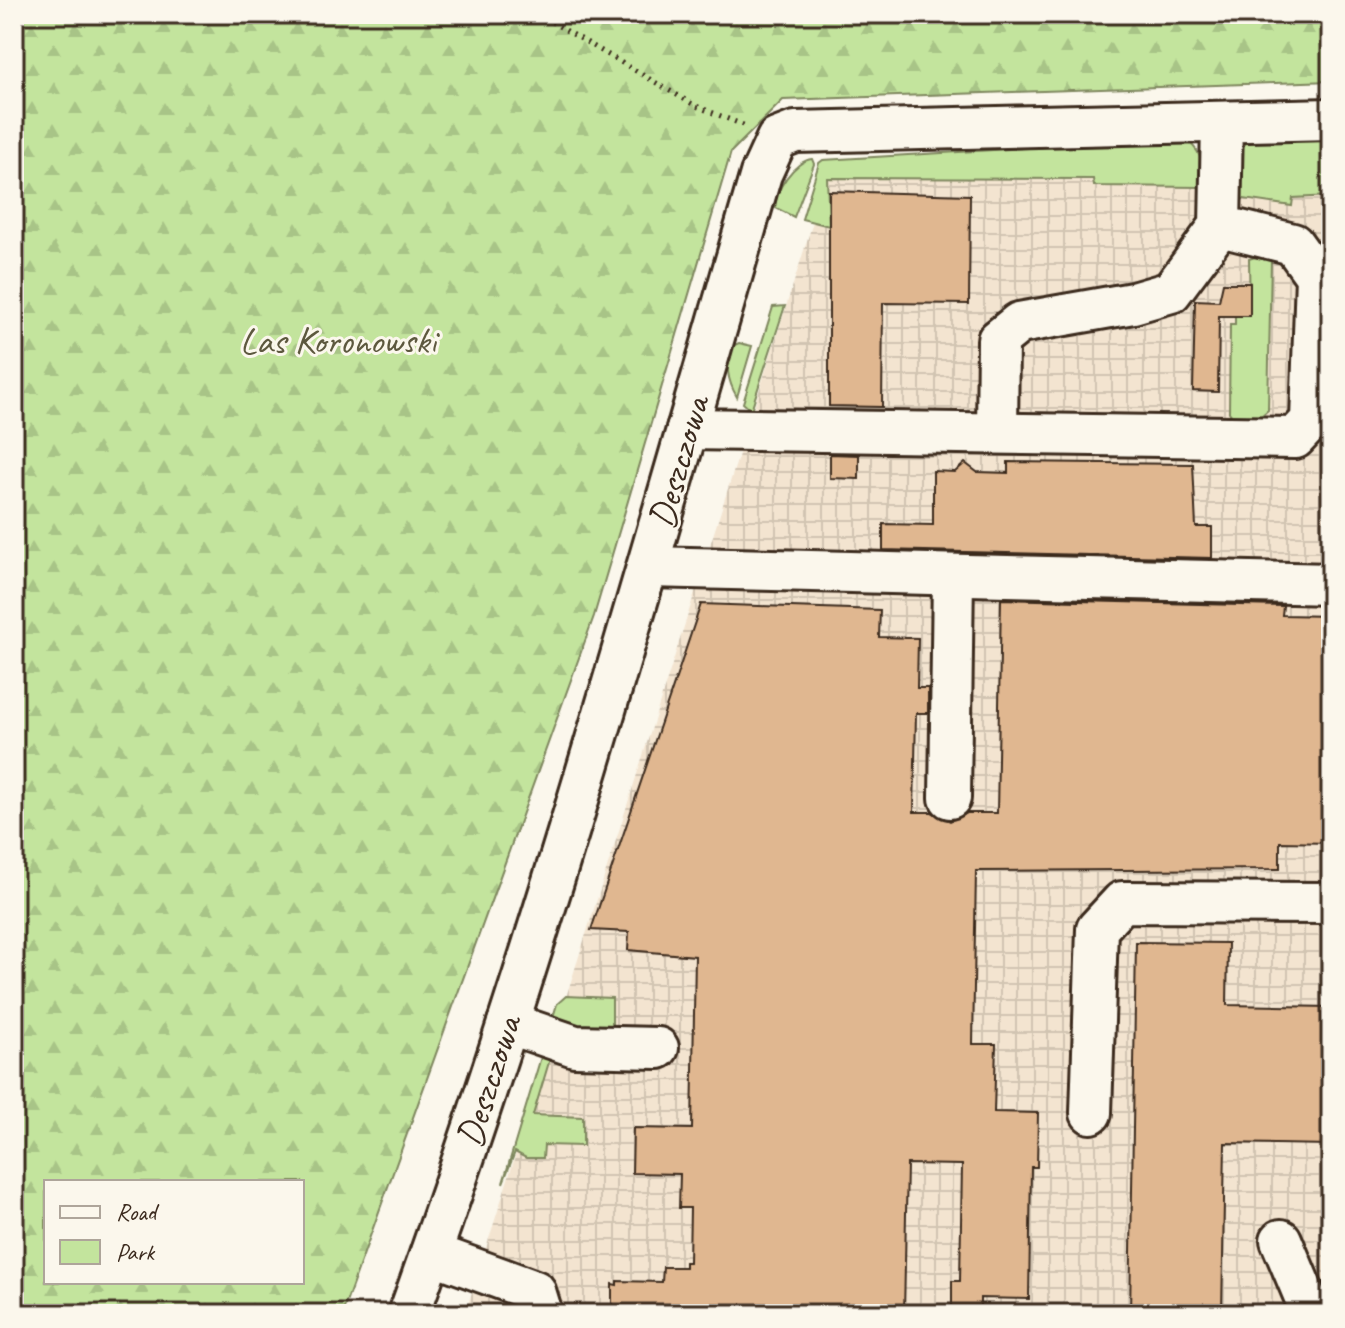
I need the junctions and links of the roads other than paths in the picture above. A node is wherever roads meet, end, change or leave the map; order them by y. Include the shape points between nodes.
1 (1331, 119) edge
2 (1222, 122) junction
3 (1220, 226) junction
4 (687, 429) junction
5 (997, 433) junction
6 (648, 567) junction
7 (953, 575) junction
8 (1331, 584) edge
9 (950, 798) dead end
10 (1331, 903) edge
11 (508, 1023) junction
12 (658, 1048) dead end
13 (1091, 1113) dead end
14 (1281, 1240) dead end
15 (431, 1253) junction
16 (409, 1314) edge
17 (542, 1314) edge
18 (1312, 1314) edge

1 - 2 street
2 - 3 street
2 - 4 street, Deszczowa via 795,132 777,139 761,174
3 - 5 street via 1171,292 1019,323 998,340
3 - 5 street via 1293,244 1316,276 1311,421 1295,438
4 - 5 street
4 - 6 street, Deszczowa
6 - 7 street
6 - 11 street, Deszczowa
7 - 8 street
7 - 9 street
10 - 13 street via 1122,902 1097,929
11 - 12 street via 575,1046
11 - 15 street, Deszczowa
14 - 18 street
15 - 16 street, Deszczowa
15 - 17 street via 535,1291

